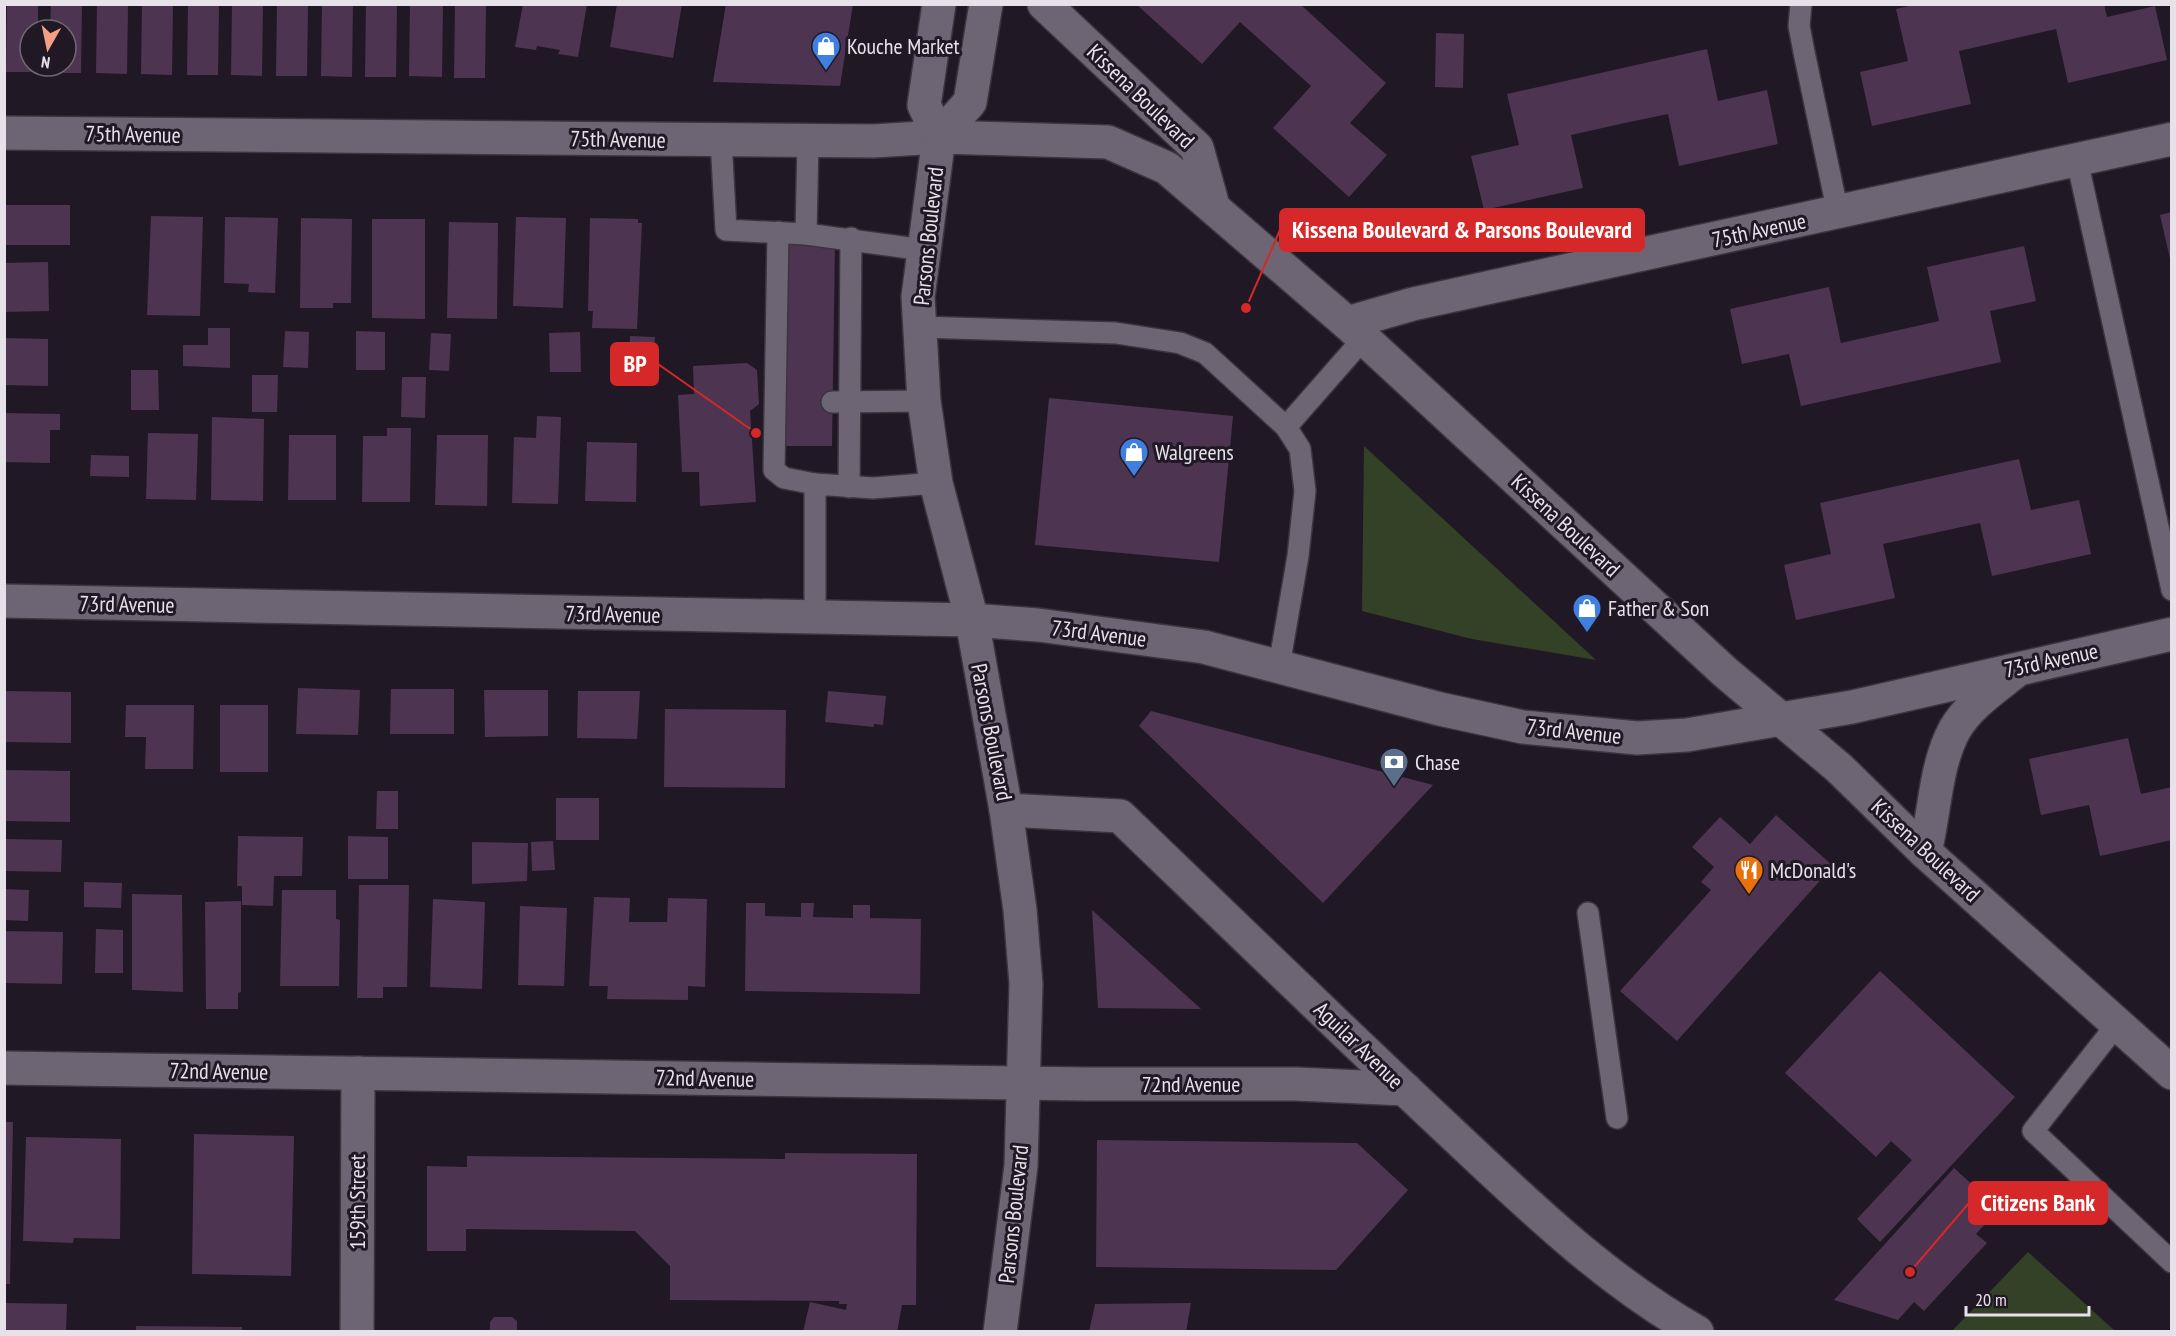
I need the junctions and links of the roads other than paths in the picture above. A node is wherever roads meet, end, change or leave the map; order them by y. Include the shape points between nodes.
1 (939, 4) edge
2 (986, 4) edge
3 (1044, 4) edge
4 (1797, 5) edge
5 (4, 133) edge
6 (939, 137) junction
7 (2172, 139) edge
8 (721, 140) junction
9 (808, 141) junction
10 (2077, 160) junction
11 (1213, 206) junction
12 (1838, 213) junction
13 (778, 232) junction
14 (806, 234) junction
15 (851, 238) junction
16 (924, 250) junction
17 (919, 327) junction
18 (1356, 330) junction
19 (924, 401) junction
20 (841, 403) junction
21 (1286, 427) junction
22 (936, 483) junction
23 (815, 484) junction
24 (849, 487) junction
25 (2172, 590) edge
26 (4, 601) edge
27 (815, 618) junction
28 (972, 620) junction
29 (2172, 634) edge
30 (1279, 666) junction
31 (2022, 667) junction
32 (1784, 719) junction
33 (1006, 810) junction
34 (1925, 852) junction
35 (1588, 913) dead end
36 (2118, 1023) junction
37 (4, 1068) edge
38 (358, 1073) junction
39 (2172, 1073) edge
40 (1025, 1083) junction
41 (1405, 1089) junction
42 (1617, 1118) dead end
43 (2172, 1262) edge
44 (357, 1332) edge
45 (1000, 1332) edge
46 (1697, 1332) edge

1 - 6 street, Parsons Boulevard via 924,105
2 - 6 street, Parsons Boulevard via 970,102
3 - 11 street, Kissena Boulevard via 1197,148
4 - 12 lane
5 - 8 street, 75th Avenue
6 - 9 street, 75th Avenue
6 - 11 street, 75th Avenue via 1108,142 1167,168
6 - 16 street, Parsons Boulevard
7 - 10 street, 75th Avenue
8 - 9 street, 75th Avenue
8 - 13 lane via 726,230
9 - 14 lane
10 - 12 street, 75th Avenue
10 - 25 lane
11 - 18 street, Kissena Boulevard
12 - 18 street, 75th Avenue via 1413,304
13 - 14 lane
13 - 23 lane via 782,342 774,470 784,478
14 - 15 lane
15 - 16 lane
15 - 20 lane via 842,297
16 - 17 street, Parsons Boulevard
17 - 19 street, Parsons Boulevard
17 - 21 lane via 1116,333 1180,343 1205,353
18 - 21 lane
18 - 32 street, Kissena Boulevard via 1725,672
19 - 20 lane
19 - 22 street, Parsons Boulevard
20 - 24 lane
21 - 30 lane via 1300,450 1305,491
22 - 24 lane
22 - 28 street, Parsons Boulevard
23 - 24 lane
23 - 27 lane
26 - 27 street, 73rd Avenue
27 - 28 street, 73rd Avenue
28 - 30 street, 73rd Avenue via 1204,647
28 - 33 street, Parsons Boulevard
29 - 31 street, 73rd Avenue
30 - 32 street, 73rd Avenue via 1523,727 1637,738 1687,735
31 - 32 street, 73rd Avenue
31 - 34 street via 1990,692 1956,728 1942,764
32 - 34 street, Kissena Boulevard
33 - 40 street, Parsons Boulevard via 1023,953
33 - 41 street, Aguilar Avenue via 1120,816
34 - 36 street, Kissena Boulevard
35 - 42 lane
36 - 39 street, Kissena Boulevard
36 - 43 lane via 2033,1131
37 - 38 street, 72nd Avenue
38 - 40 street, 72nd Avenue
38 - 44 street, 159th Street
40 - 41 street, 72nd Avenue via 1296,1084
40 - 45 street, Parsons Boulevard via 1021,1166
41 - 46 street, Aguilar Avenue via 1611,1274

